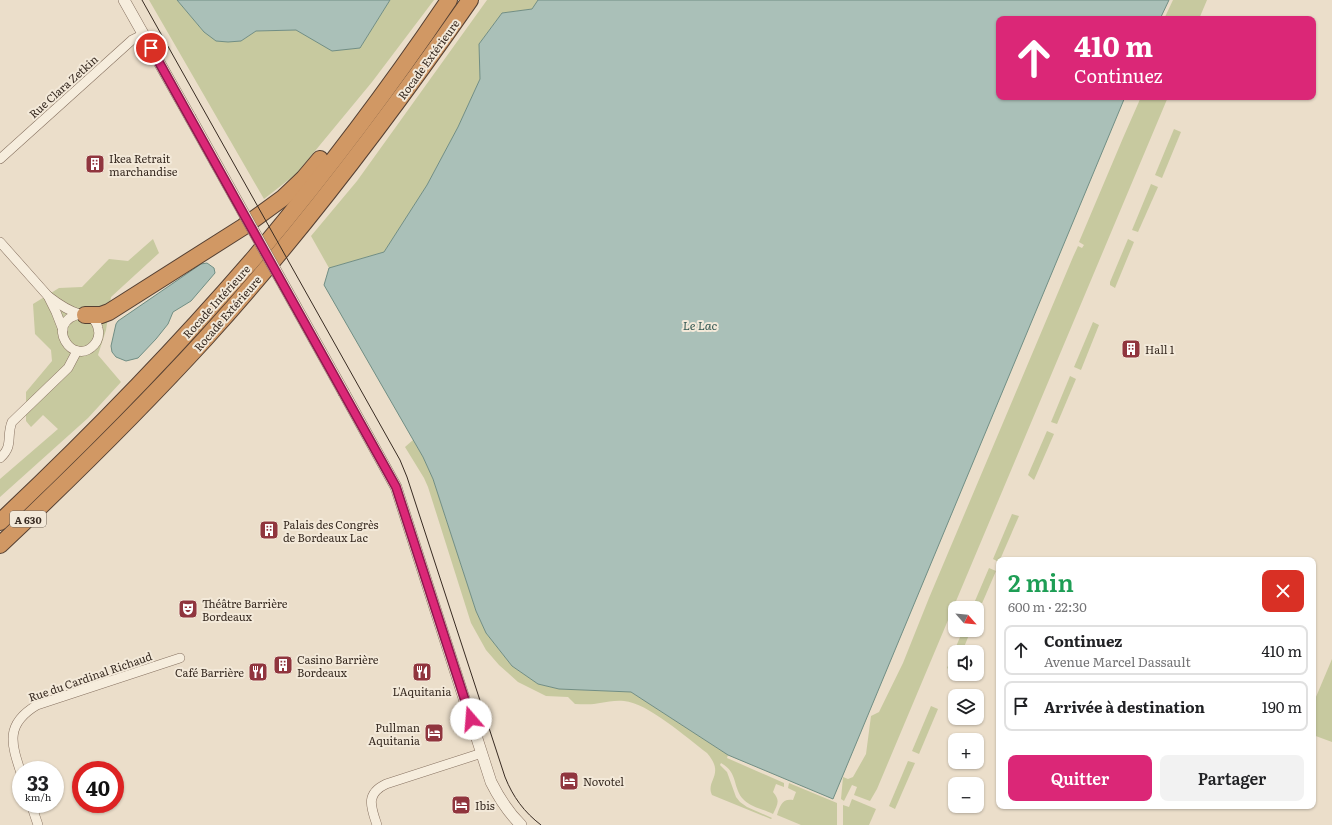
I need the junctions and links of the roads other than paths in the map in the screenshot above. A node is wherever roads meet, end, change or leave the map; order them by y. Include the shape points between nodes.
1 (124, 0) edge
2 (470, 0) edge
3 (447, 4) edge
4 (144, 34) junction
5 (0, 159) edge
6 (0, 242) edge
7 (48, 296) junction
8 (82, 315) junction
9 (63, 330) junction
10 (77, 351) junction
11 (0, 458) edge
12 (45, 480) junction
13 (55, 493) junction
14 (0, 515) edge
15 (0, 522) edge
16 (0, 544) edge
17 (0, 552) edge
18 (180, 658) dead end
19 (482, 753) junction
20 (17, 761) edge
21 (34, 813) edge
22 (38, 825) edge
23 (377, 825) edge
24 (521, 825) edge

1 - 4 street
2 - 13 highway, Rocade Extérieure / A 630 via 378,128 256,281 168,379
3 - 8 highway via 322,157 283,198 243,227 109,312 101,315
3 - 12 highway, Rocade Intérieure / A 630 via 353,134 255,256 144,379
4 - 5 street, Rue Clara Zetkin via 132,40
4 - 19 street, bridge via 396,487
6 - 7 street
7 - 8 street
7 - 9 street
8 - 9 street via 68,319
8 - 10 street via 91,317 99,334 98,340 89,349
9 - 10 street via 64,341
10 - 11 street via 68,368 12,422 9,447
12 - 14 highway
12 - 15 highway, Rocade Intérieure / A 630
13 - 16 highway, Rocade Extérieure / A 630
13 - 17 highway
18 - 20 street, Rue du Cardinal Richaud via 37,705 29,710 14,728 13,750
19 - 23 street via 379,788 371,801
19 - 24 street via 499,798
21 - 22 street

